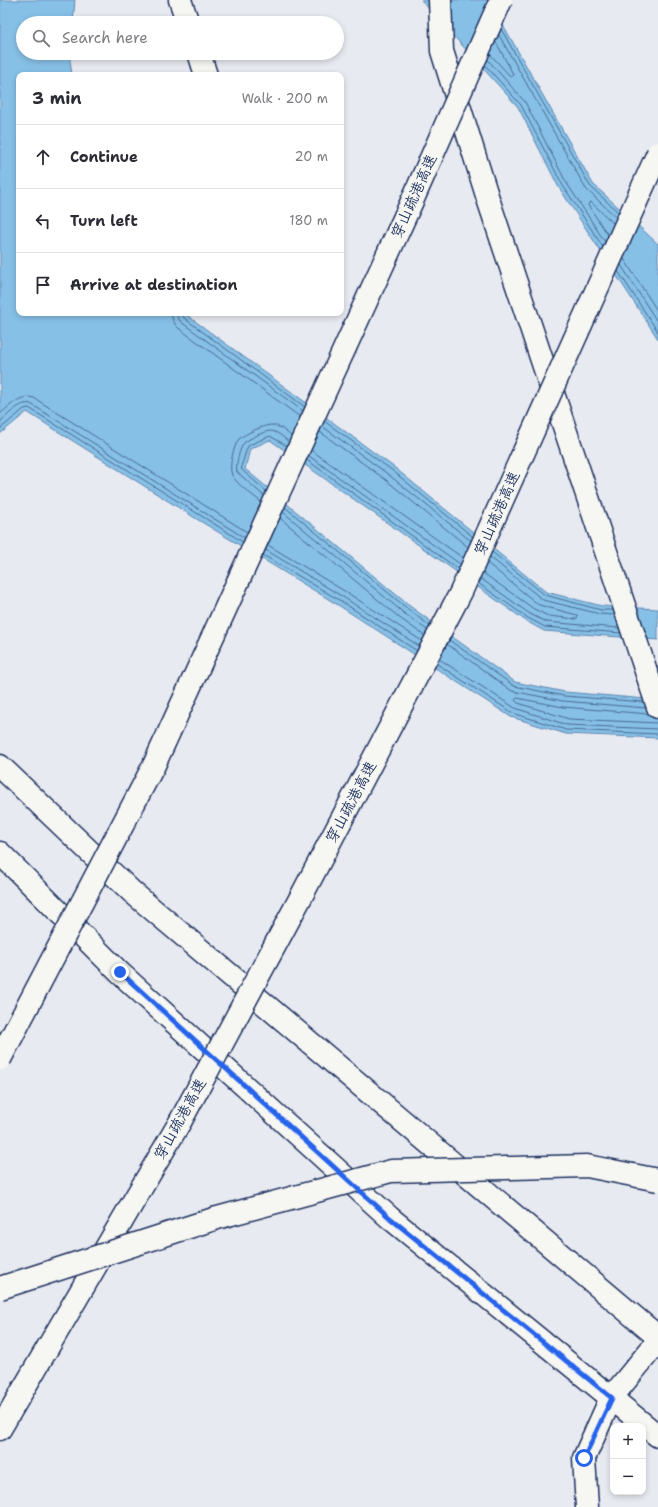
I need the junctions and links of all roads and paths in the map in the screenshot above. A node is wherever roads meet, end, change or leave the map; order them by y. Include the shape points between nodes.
1 (180, 0) edge
2 (440, 0) edge
3 (501, 0) edge
4 (186, 16) edge
5 (201, 60) edge
6 (205, 72) edge
7 (658, 153) edge
8 (658, 707) edge
9 (0, 766) edge
10 (0, 853) edge
11 (0, 1059) edge
12 (658, 1180) edge
13 (0, 1288) edge
14 (658, 1337) edge
15 (658, 1340) edge
16 (612, 1398) junction
17 (0, 1429) edge
18 (658, 1436) edge
19 (587, 1507) edge

1 - 4 main road
2 - 8 main road, bridge via 442,51 489,202
3 - 11 main road, 穿山疏港高速, bridge via 413,199 154,765
5 - 6 main road
7 - 17 main road, 穿山疏港高速, bridge via 461,592 180,1122
9 - 14 main road via 132,892
10 - 16 main road via 120,972 390,1218
12 - 13 main road, bridge via 587,1166 391,1171 217,1218
15 - 16 main road
16 - 18 main road
16 - 19 main road via 584,1458

